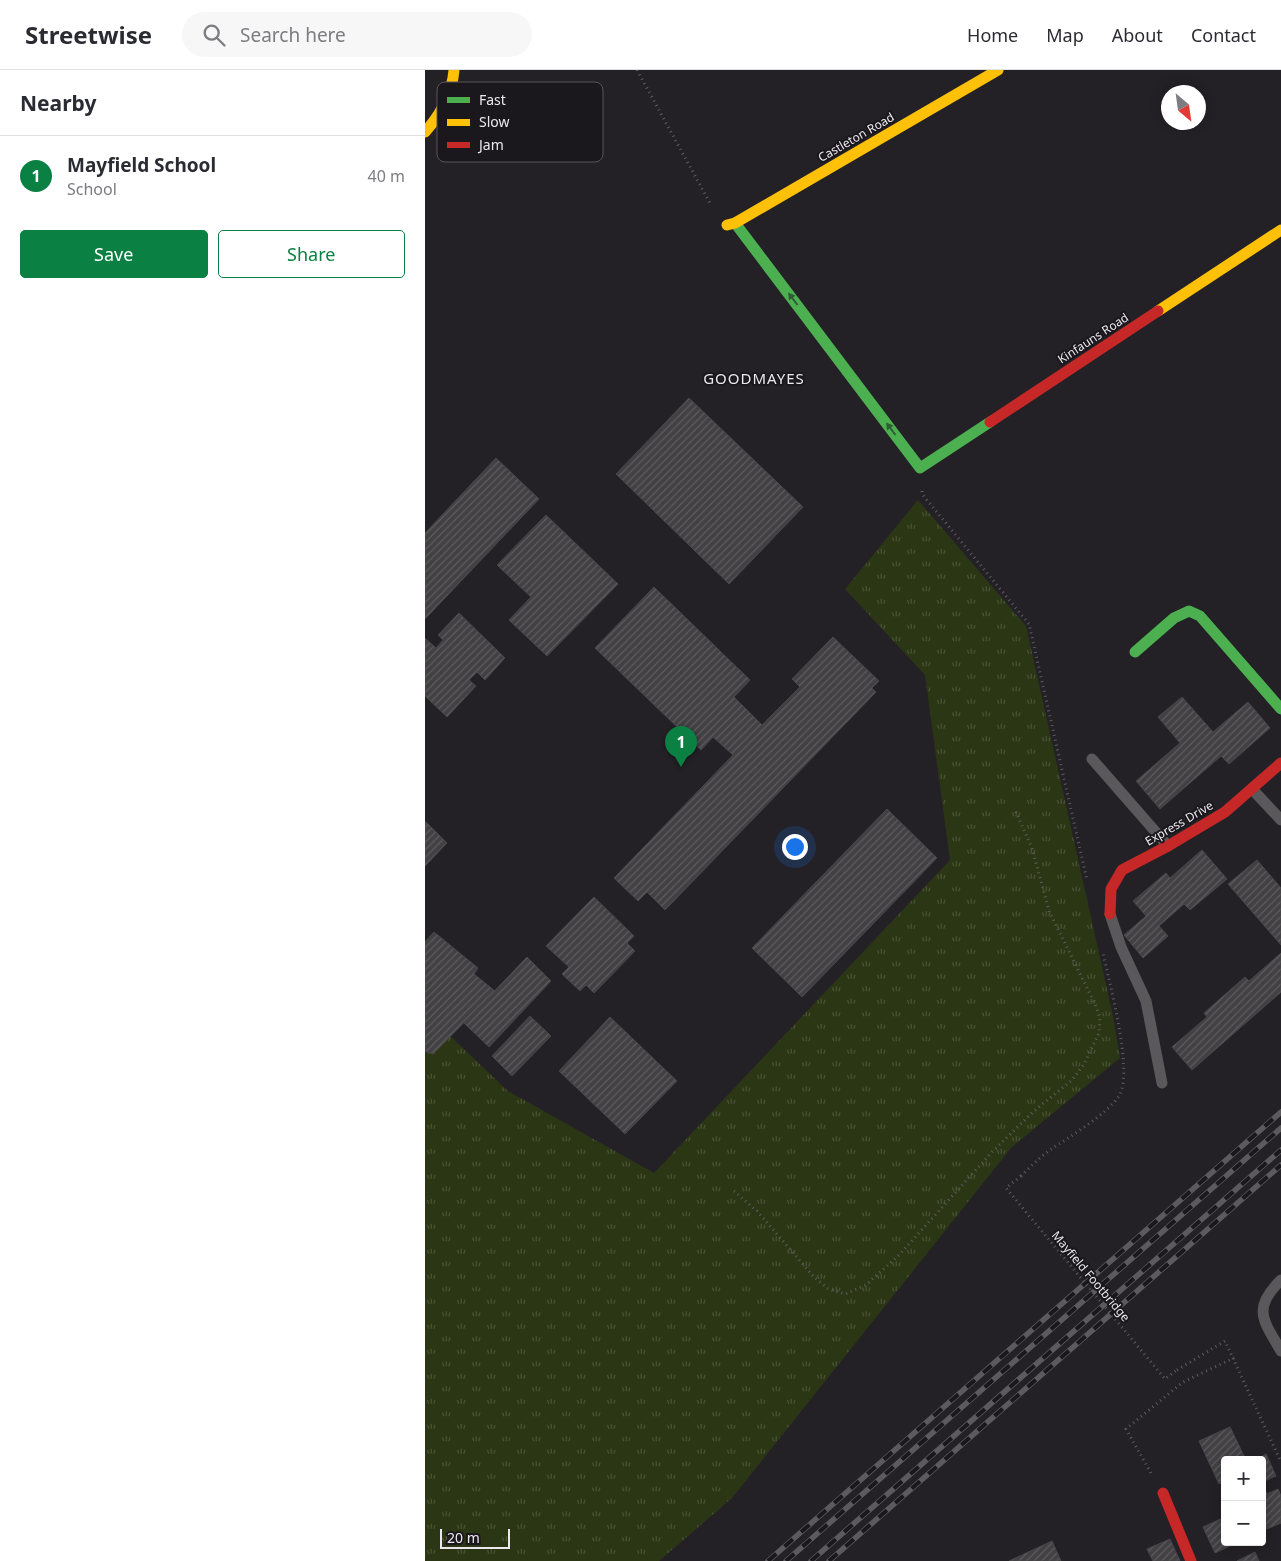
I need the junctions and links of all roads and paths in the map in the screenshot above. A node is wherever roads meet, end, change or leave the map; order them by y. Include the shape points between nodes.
1 (637, 70) edge
2 (998, 70) edge
3 (437, 118) edge
4 (425, 132) edge
5 (731, 224) junction
6 (1281, 230) edge
7 (921, 468) junction
8 (1135, 652) dead end
9 (1281, 709) edge
10 (1092, 759) dead end
11 (1281, 763) edge
12 (1252, 789) junction
13 (1015, 810) dead end
14 (1281, 820) edge
15 (1168, 846) junction
16 (1088, 886) dead end
17 (1110, 914) joint
18 (1103, 951) dead end
19 (1162, 1083) dead end
20 (734, 1191) dead end
21 (1281, 1280) edge
22 (1281, 1351) edge
23 (1234, 1358) junction
24 (1281, 1462) edge
25 (1163, 1493) joint
26 (1191, 1561) edge

1 - 5 path via 713,208
2 - 5 street, Castleton Road
3 - 4 street
7 -> 5 street
6 - 7 street, Kinfauns Road
7 - 16 path via 922,494 1029,624
8 - 9 street via 1174,618 1189,611 1200,616
10 - 15 lane
11 - 12 street, Express Drive
12 - 14 lane
12 - 15 street, Express Drive via 1225,812
13 - 20 path via 1032,848 1049,911 1100,1018 1099,1033 1084,1064 1072,1080 992,1152 893,1260 866,1285 845,1294 828,1290 757,1211
15 - 17 street, Express Drive via 1122,870 1111,889
17 - 19 lane via 1146,1001
18 - 23 path, Mayfield Footbridge, bridge via 1123,1060 1120,1093 1113,1103 1006,1188 1165,1379 1225,1340
21 - 22 lane via 1263,1308 1263,1318
23 - 24 path
23 - 25 path via 1183,1382 1126,1428
25 - 26 street

